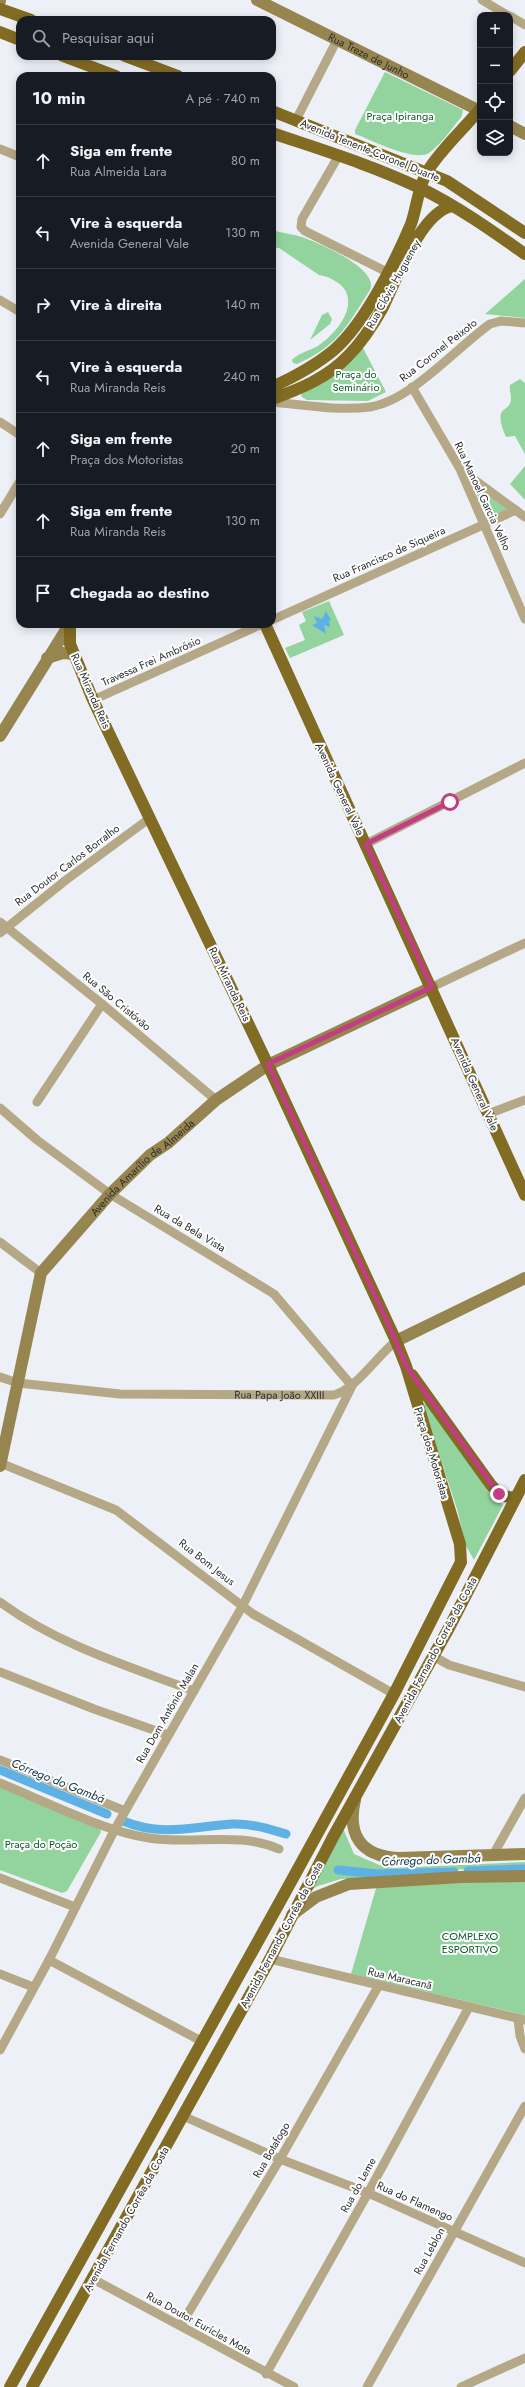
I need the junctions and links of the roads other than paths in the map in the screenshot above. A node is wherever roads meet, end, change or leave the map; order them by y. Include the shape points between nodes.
1 (257, 0) edge
2 (482, 0) edge
3 (0, 9) edge
4 (502, 12) edge
5 (20, 16) edge
6 (513, 18) edge
7 (525, 25) edge
8 (0, 32) edge
9 (16, 38) edge
10 (337, 40) junction
11 (525, 52) edge
12 (74, 60) edge
13 (136, 60) edge
14 (513, 67) edge
15 (105, 72) edge
16 (167, 72) edge
17 (477, 109) edge
18 (276, 112) edge
19 (477, 114) edge
20 (296, 120) junction
21 (513, 128) edge
22 (276, 134) edge
23 (525, 134) edge
24 (0, 149) edge
25 (16, 155) edge
26 (339, 156) junction
27 (427, 172) junction
28 (421, 189) junction
29 (452, 206) junction
30 (525, 233) edge
31 (525, 254) edge
32 (387, 272) junction
33 (0, 300) edge
34 (16, 310) edge
35 (525, 323) edge
36 (289, 380) junction
37 (276, 385) edge
38 (412, 386) junction
39 (294, 391) junction
40 (276, 399) edge
41 (276, 401) edge
42 (307, 405) junction
43 (0, 422) edge
44 (16, 432) edge
45 (460, 469) junction
46 (16, 488) edge
47 (516, 510) junction
48 (0, 514) edge
49 (525, 517) edge
50 (484, 524) junction
51 (276, 618) edge
52 (525, 618) edge
53 (68, 628) edge
54 (70, 628) edge
55 (255, 628) edge
56 (266, 628) edge
57 (74, 654) junction
58 (48, 658) junction
59 (93, 700) junction
60 (0, 736) edge
61 (525, 763) edge
62 (150, 818) junction
63 (366, 844) junction
64 (2, 927) edge
65 (525, 942) edge
66 (432, 987) junction
67 (102, 1004) junction
68 (268, 1064) junction
69 (216, 1100) junction
70 (525, 1100) edge
71 (37, 1102) dead end
72 (0, 1108) edge
73 (488, 1114) junction
74 (110, 1194) junction
75 (525, 1195) edge
76 (0, 1242) edge
77 (41, 1273) junction
78 (525, 1278) edge
79 (396, 1341) junction
80 (406, 1366) junction
81 (0, 1377) edge
82 (18, 1384) junction
83 (352, 1386) junction
84 (0, 1464) edge
85 (525, 1480) edge
86 (516, 1497) junction
87 (460, 1567) joint
88 (0, 1602) edge
89 (243, 1605) junction
90 (433, 1656) junction
91 (0, 1672) edge
92 (525, 1687) edge
93 (194, 1691) junction
94 (394, 1694) junction
95 (168, 1736) junction
96 (0, 1760) edge
97 (0, 1783) edge
98 (357, 1792) junction
99 (525, 1798) edge
100 (125, 1811) junction
101 (115, 1829) junction
102 (279, 1849) dead end
103 (525, 1854) edge
104 (493, 1855) junction
105 (525, 1876) edge
106 (0, 1878) edge
107 (75, 1907) junction
108 (292, 1916) junction
109 (270, 1959) junction
110 (49, 1960) junction
111 (0, 1974) edge
112 (379, 1985) junction
113 (33, 1987) junction
114 (469, 2007) junction
115 (522, 2019) edge
116 (203, 2042) junction
117 (525, 2049) edge
118 (0, 2050) edge
119 (525, 2106) edge
120 (183, 2116) junction
121 (280, 2159) junction
122 (368, 2193) junction
123 (454, 2232) junction
124 (525, 2263) edge
125 (93, 2279) junction
126 (181, 2325) junction
127 (525, 2358) edge
128 (266, 2374) junction
129 (10, 2387) edge
130 (32, 2387) edge
131 (294, 2387) edge
132 (367, 2387) edge
133 (461, 2387) edge

1 - 10 street, Rua Treze de Junho
2 - 4 street
3 - 5 main road
6 - 7 street
8 - 9 main road
10 - 17 street, Rua Treze de Junho
10 - 20 street
11 - 14 main road
12 - 15 main road
13 - 16 main road
18 - 20 main road, Avenida Tenente-Coronel Duarte
19 - 27 main road
20 - 27 main road, Avenida Tenente-Coronel Duarte
21 - 23 street
22 - 26 main road, Avenida Tenente-Coronel Duarte
24 - 25 street
26 - 28 main road, Avenida Tenente-Coronel Duarte
26 - 32 street via 302,219 301,227
27 - 28 main road
27 - 30 main road, Avenida Tenente-Coronel Duarte via 447,181
28 - 29 main road, Avenida Tenente-Coronel Duarte
28 - 32 main road via 406,236
29 - 31 main road, Avenida Tenente-Coronel Duarte
29 - 39 main road, Rua Clóvis Hugueney via 440,211 424,227 381,311 354,349 328,373
32 - 36 main road via 374,298 344,339 321,360
33 - 34 street
35 - 38 street, Rua Coronel Peixoto via 501,321 490,324
36 - 37 main road
36 - 39 street
38 - 42 street, Rua Coronel Peixoto via 392,399 371,406
38 - 45 street, Rua Manoel Garcia Velho
39 - 40 main road, Rua Clóvis Hugueney
39 - 42 street via 301,402
41 - 42 street, Rua Coronel Peixoto
43 - 44 street
45 - 47 street
45 - 50 street, Rua Manoel Garcia Velho
46 - 48 street
47 - 49 street
47 - 50 street, Rua Francisco de Siqueira
50 - 51 street, Rua Francisco de Siqueira
50 - 52 street, Rua Manoel Garcia Velho
53 - 58 street
54 - 57 main road, Rua Miranda Reis via 70,644
55 - 59 street, Travessa Frei Ambrósio
56 - 63 main road, Avenida General Vale
57 - 58 street via 63,653
57 - 59 main road, Rua Miranda Reis
58 - 60 street
59 - 62 main road, Rua Miranda Reis
61 - 63 street
62 - 64 street, Rua Doutor Carlos Borralho
62 - 68 main road, Rua Miranda Reis
63 - 66 main road, Avenida General Vale
64 - 67 street, Rua São Cristóvão
65 - 66 street
66 - 68 street, Avenida Amarílio de Almeida
66 - 73 main road, Avenida General Vale
67 - 69 street, Rua São Cristóvão
67 - 71 street
68 - 69 street, Avenida Amarílio de Almeida
68 - 79 main road, Rua Miranda Reis
69 - 74 street, Avenida Amarílio de Almeida via 168,1143 150,1155
70 - 73 street
72 - 74 street, Rua da Bela Vista via 37,1140
73 - 75 main road, Avenida General Vale
74 - 77 street, Avenida Amarílio de Almeida
74 - 83 street, Rua da Bela Vista via 274,1294
76 - 77 street
77 - 82 street, Avenida Amarílio de Almeida
78 - 79 street, Rua Papa João XXIII
79 - 80 main road, Praça dos Motoristas
79 - 83 street, Rua Papa João XXIII via 381,1353
80 - 86 main road via 491,1486 508,1498
80 - 87 main road, Praça dos Motoristas via 460,1544
81 - 82 street, Rua Papa João XXIII
82 - 83 street, Rua Papa João XXIII via 120,1394 334,1394
82 - 84 street, Avenida Amarílio de Almeida
83 - 89 street, Rua Dom Antônio Malan
84 - 89 street, Rua Bom Jesus via 116,1510
85 - 86 main road, Avenida Fernando Corrêa da Costa
86 - 90 main road, Avenida Fernando Corrêa da Costa
87 - 94 main road, Avenida Fernando Corrêa da Costa
88 - 93 street via 20,1617 63,1641
89 - 93 street, Rua Dom Antônio Malan
89 - 94 street, Rua Bom Jesus via 253,1614
90 - 92 street via 461,1669
90 - 98 main road, Avenida Fernando Corrêa da Costa
91 - 95 street
93 - 95 street, Rua Dom Antônio Malan
94 - 116 main road, Avenida Fernando Corrêa da Costa
95 - 100 street, Rua Dom Antônio Malan
96 - 100 street
97 - 101 street
98 - 104 street via 352,1813 352,1829 358,1840 370,1850 392,1857
98 - 108 main road, Avenida Fernando Corrêa da Costa
99 - 104 street
100 - 101 street, Rua Dom Antônio Malan
101 - 102 street via 148,1838 256,1842
101 - 107 street, Rua Dom Antônio Malan
103 - 104 street
105 - 108 street via 354,1884 325,1892
106 - 107 street
107 - 110 street, Rua Dom Antônio Malan
108 - 109 main road, Avenida Fernando Corrêa da Costa
109 - 112 street, Rua Maracanã
109 - 120 main road, Avenida Fernando Corrêa da Costa
110 - 113 street, Rua Dom Antônio Malan
110 - 116 street
111 - 113 street
112 - 114 street, Rua Maracanã
112 - 121 street, Rua Botafogo
113 - 118 street, Rua Dom Antônio Malan
114 - 115 street, Rua Maracanã
114 - 122 street, Rua do Leme
115 - 117 street via 520,2036
116 - 129 main road, Avenida Fernando Corrêa da Costa
119 - 123 street, Rua Leblon
120 - 121 street, Rua do Flamengo
120 - 125 main road, Avenida Fernando Corrêa da Costa
121 - 122 street, Rua do Flamengo
121 - 126 street, Rua Botafogo
122 - 123 street, Rua do Flamengo
122 - 128 street, Rua do Leme
123 - 124 street, Rua do Flamengo
123 - 132 street, Rua Leblon
125 - 126 street, Rua Doutor Eurícles Mota
125 - 130 main road, Avenida Fernando Corrêa da Costa
126 - 128 street, Rua Doutor Eurícles Mota
127 - 133 street
128 - 131 street, Rua Doutor Eurícles Mota

